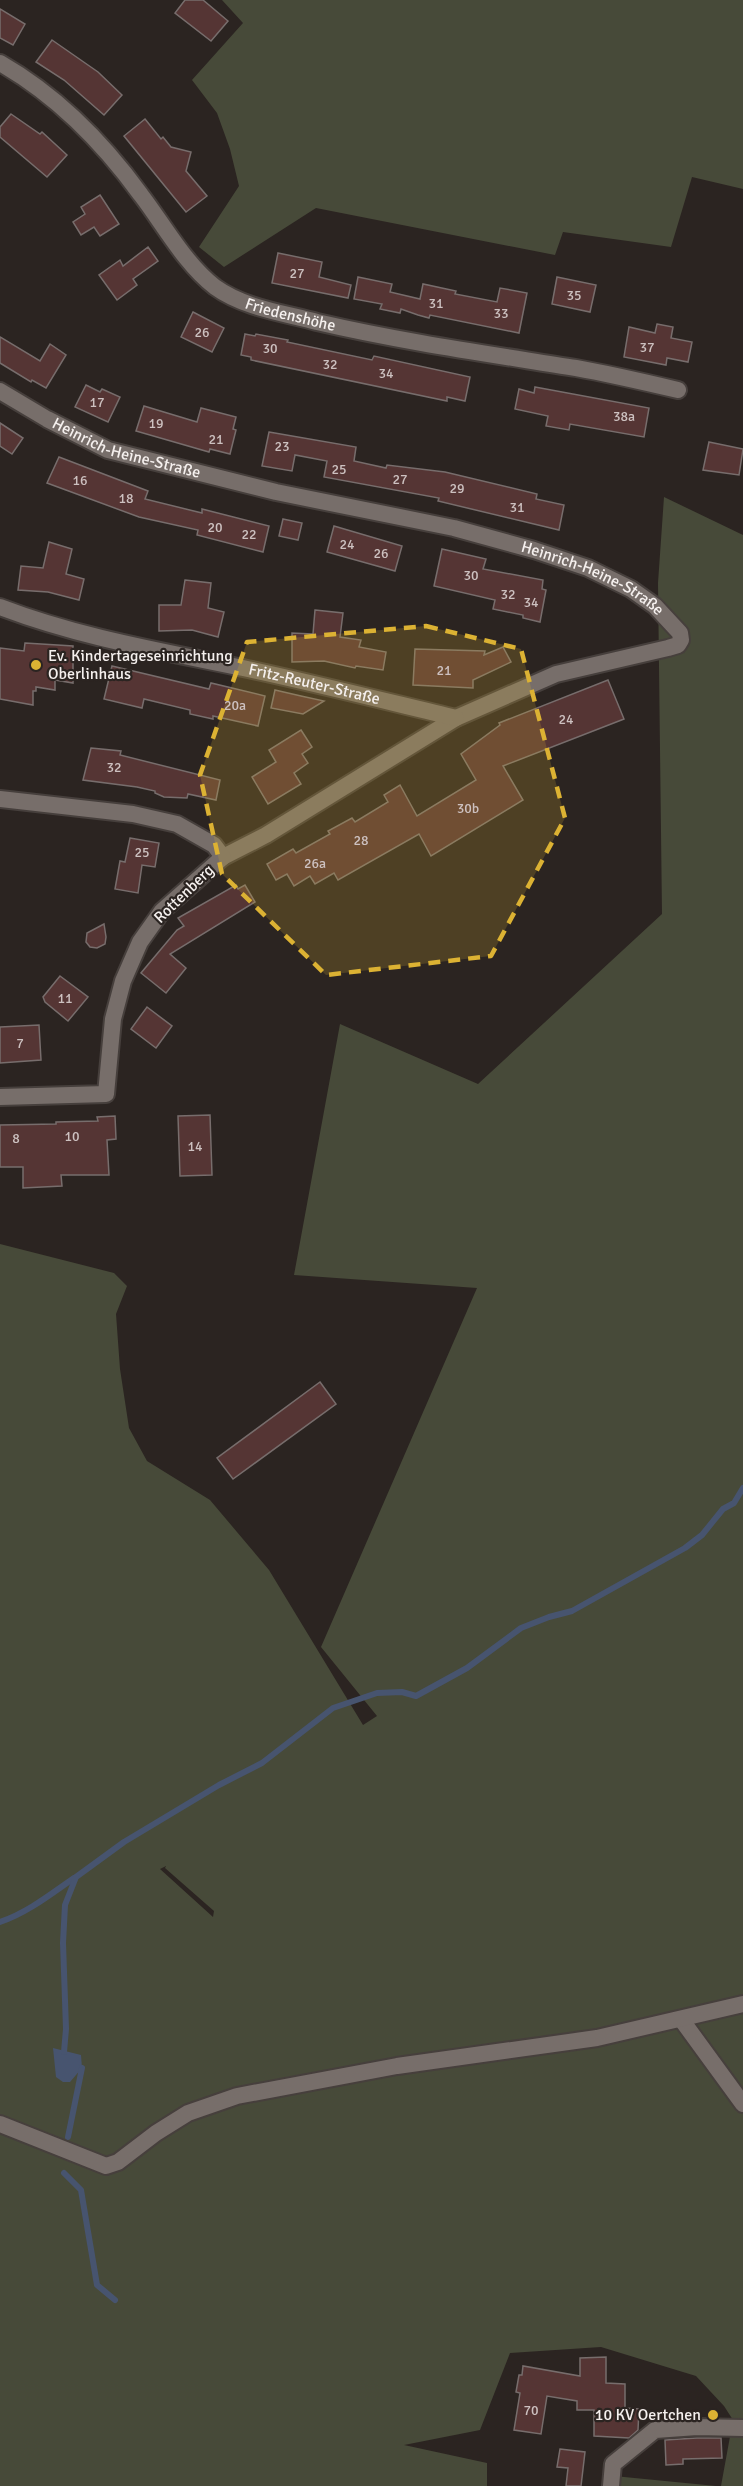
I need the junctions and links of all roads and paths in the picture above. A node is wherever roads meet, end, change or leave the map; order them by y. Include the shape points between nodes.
1 (0, 63) edge
2 (678, 390) dead end
3 (0, 391) edge
4 (0, 607) edge
5 (456, 718) junction
6 (0, 799) edge
7 (223, 857) junction
8 (0, 1097) edge
9 (743, 2004) edge
10 (681, 2019) junction
11 (743, 2104) edge
12 (0, 2124) edge
13 (743, 2428) edge
14 (611, 2486) edge

1 - 2 street, Friedenshöhe via 90,133 126,174 191,262 215,287 240,301 344,328
3 - 5 street, Heinrich-Heine-Straße via 108,450 276,492 454,528 588,568 631,589 655,606 680,633 678,645 556,674
4 - 5 street, Fritz-Reuter-Straße via 103,639
5 - 7 street, Heinrich-Heine-Straße via 266,835
6 - 7 street, Rottenberg via 133,814 177,824 214,845
7 - 8 street, Rottenberg via 162,911 140,942 112,1019 106,1094
9 - 10 street
10 - 11 street
10 - 12 street via 597,2038 397,2066 237,2096 188,2113 118,2162 106,2166
13 - 14 street via 655,2430 613,2464

